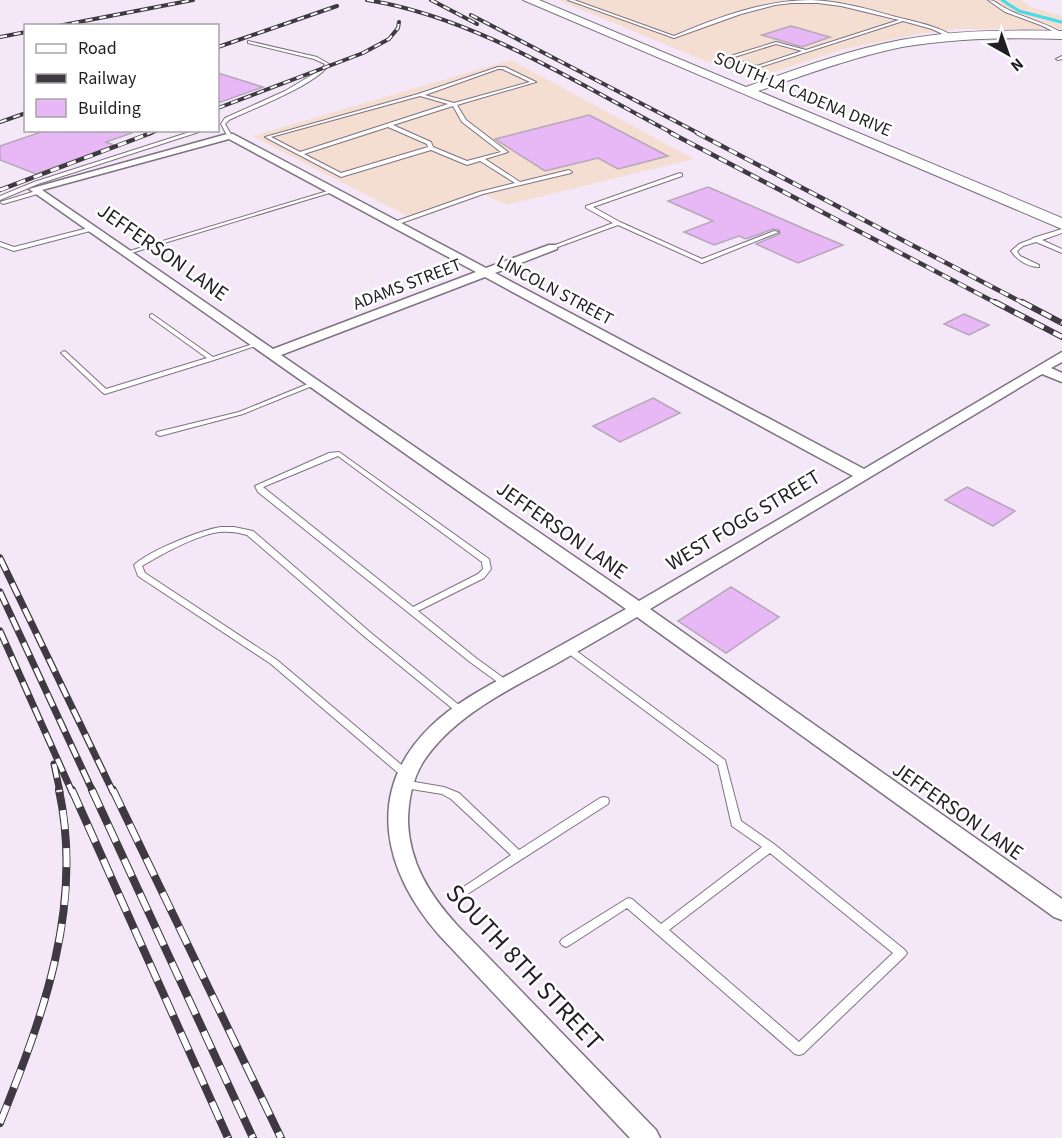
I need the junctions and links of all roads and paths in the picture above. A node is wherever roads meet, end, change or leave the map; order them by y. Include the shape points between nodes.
1 (529, 0) edge
2 (570, 0) edge
3 (990, 0) edge
4 (806, 1) edge
5 (902, 19) junction
6 (1062, 35) edge
7 (954, 38) junction
8 (249, 42) dead end
9 (806, 51) junction
10 (746, 91) junction
11 (420, 95) junction
12 (454, 104) junction
13 (220, 125) edge
14 (388, 125) junction
15 (197, 132) edge
16 (230, 136) junction
17 (431, 148) junction
18 (300, 154) junction
19 (481, 159) junction
20 (569, 172) dead end
21 (680, 175) dead end
22 (519, 184) junction
23 (36, 191) junction
24 (333, 191) junction
25 (0, 200) edge
26 (618, 223) junction
27 (393, 224) junction
28 (1062, 224) edge
29 (92, 229) junction
30 (1062, 231) edge
31 (776, 232) dead end
32 (1035, 239) junction
33 (0, 244) edge
34 (553, 247) joint
35 (1062, 250) edge
36 (126, 253) junction
37 (1038, 266) dead end
38 (485, 273) junction
39 (152, 316) dead end
40 (258, 344) junction
41 (64, 353) dead end
42 (272, 354) junction
43 (1062, 356) edge
44 (212, 359) junction
45 (1041, 369) junction
46 (1062, 378) edge
47 (315, 383) junction
48 (160, 434) dead end
49 (863, 475) junction
50 (638, 609) junction
51 (412, 611) junction
52 (568, 649) junction
53 (506, 684) junction
54 (462, 712) junction
55 (405, 779) junction
56 (603, 801) dead end
57 (396, 815) joint
58 (770, 847) junction
59 (518, 856) junction
60 (466, 891) dead end
61 (1062, 911) edge
62 (661, 930) junction
63 (566, 942) dead end
64 (647, 1138) edge

1 - 10 main road, SOUTH LA CADENA DRIVE
2 - 4 lane via 674,37 709,22
3 - 6 lane
4 - 5 lane via 862,8
5 - 7 lane
5 - 9 lane
6 - 7 main road
7 - 10 main road via 878,49
8 - 13 lane via 327,64 324,70 287,92
9 - 9 lane via 757,67 729,59 776,43
10 - 28 main road, SOUTH LA CADENA DRIVE
11 - 12 lane
11 - 12 lane via 498,68 534,82
11 - 18 lane via 267,137
12 - 14 lane
12 - 19 lane via 464,121 505,152
13 - 16 lane
14 - 17 lane via 429,143
14 - 18 lane
15 - 25 lane via 36,183
16 - 23 street
16 - 24 street, LINCOLN STREET
17 - 18 lane via 341,175
17 - 19 lane via 467,164
19 - 22 lane
20 - 22 lane
21 - 26 lane via 588,207
22 - 27 lane
23 - 25 lane
23 - 29 street, JEFFERSON LANE
24 - 27 street, LINCOLN STREET
24 - 36 lane
26 - 31 lane via 702,261
26 - 34 lane
27 - 38 street, LINCOLN STREET
29 - 33 lane via 15,249
29 - 36 street, JEFFERSON LANE
30 - 32 lane
32 - 35 lane
32 - 37 lane via 1014,251
34 - 38 street, ADAMS STREET
36 - 40 street, JEFFERSON LANE
38 - 42 street, ADAMS STREET
38 - 49 street, LINCOLN STREET
39 - 44 lane
40 - 42 street, JEFFERSON LANE
40 - 44 lane
41 - 44 lane via 105,392
42 - 47 street, JEFFERSON LANE
43 - 45 street, WEST FOGG STREET
45 - 46 street
45 - 49 street, WEST FOGG STREET
47 - 48 lane via 241,412
47 - 50 street, JEFFERSON LANE
49 - 50 street, WEST FOGG STREET
50 - 52 street, WEST FOGG STREET
50 - 61 street, JEFFERSON LANE
51 - 51 lane via 261,490 259,486 339,454 486,561 487,569 481,576
51 - 53 lane
52 - 53 street, WEST FOGG STREET
52 - 58 lane via 722,763 736,823
53 - 54 street, WEST FOGG STREET
54 - 55 street, WEST FOGG STREET via 444,724 414,760
54 - 55 lane via 250,533 216,530 138,565 141,574 274,662
55 - 57 street, WEST FOGG STREET
55 - 59 lane via 455,796
56 - 59 lane
57 - 64 street, SOUTH 8TH STREET via 400,843 423,900
58 - 62 lane
58 - 62 lane via 901,953 799,1050
59 - 60 lane
62 - 63 lane via 628,902

